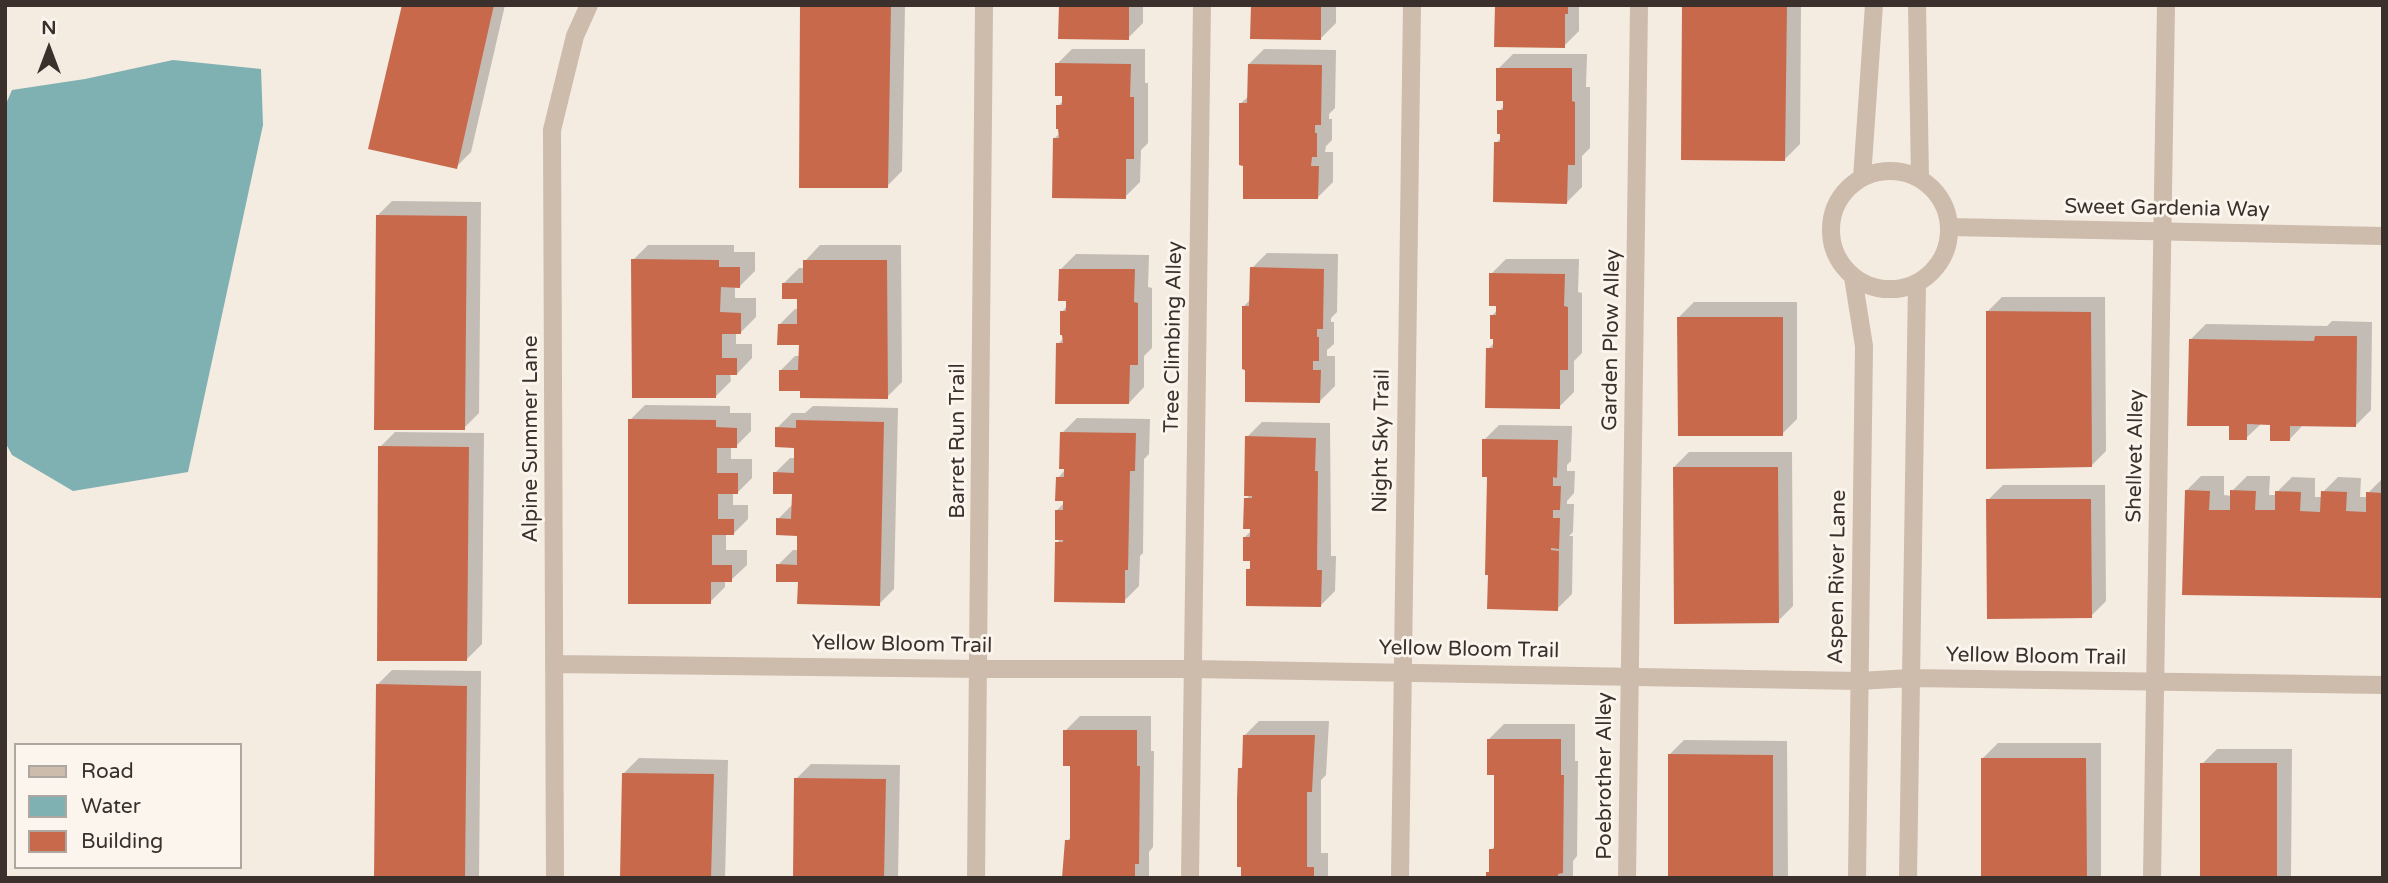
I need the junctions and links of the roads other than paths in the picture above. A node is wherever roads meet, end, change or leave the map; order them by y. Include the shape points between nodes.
1 (589, 5) edge
2 (985, 5) edge
3 (1202, 5) edge
4 (1412, 5) edge
5 (1639, 5) edge
6 (1874, 5) edge
7 (1917, 5) edge
8 (2165, 5) edge
9 (1861, 178) junction
10 (1920, 178) junction
11 (1950, 227) junction
12 (2164, 231) junction
13 (2383, 236) edge
14 (1853, 277) junction
15 (1917, 283) junction
16 (555, 664) junction
17 (980, 669) junction
18 (1193, 669) junction
19 (1402, 671) junction
20 (1629, 675) junction
21 (1911, 678) junction
22 (1860, 681) junction
23 (2154, 682) junction
24 (2383, 685) edge
25 (555, 878) edge
26 (976, 878) edge
27 (1190, 878) edge
28 (1400, 878) edge
29 (1627, 878) edge
30 (1857, 878) edge
31 (1908, 878) edge
32 (2152, 878) edge

1 - 16 street, Alpine Summer Lane via 575,36 552,130
2 - 17 street, Barret Run Trail
3 - 18 street, Tree Climbing Alley
4 - 19 street, Night Sky Trail
5 - 20 street, Garden Plow Alley
6 - 9 street
7 - 10 street
8 - 12 street, Shellvet Alley
9 - 10 street via 1901,172
9 - 14 street, Aspen River Lane via 1835,206 1831,225 1839,262
10 - 11 street via 1946,207
11 - 12 street, Sweet Gardenia Way
11 - 15 street via 1940,264
12 - 13 street, Sweet Gardenia Way
12 - 23 street, Shellvet Alley
14 - 15 street via 1870,287 1889,290
14 - 22 street, Aspen River Lane via 1864,346
15 - 21 street
16 - 17 street, Yellow Bloom Trail
16 - 25 street, Alpine Summer Lane
17 - 18 street, Yellow Bloom Trail
17 - 26 street, Barret Run Trail
18 - 19 street, Yellow Bloom Trail
18 - 27 street, Tree Climbing Alley
19 - 20 street, Yellow Bloom Trail
19 - 28 street, Night Sky Trail
20 - 22 street, Yellow Bloom Trail
20 - 29 street, Poebrother Alley
21 - 22 street, Yellow Bloom Trail
21 - 23 street, Yellow Bloom Trail
21 - 31 street
22 - 30 street, Aspen River Lane
23 - 24 street, Yellow Bloom Trail
23 - 32 street, Shellvet Alley

